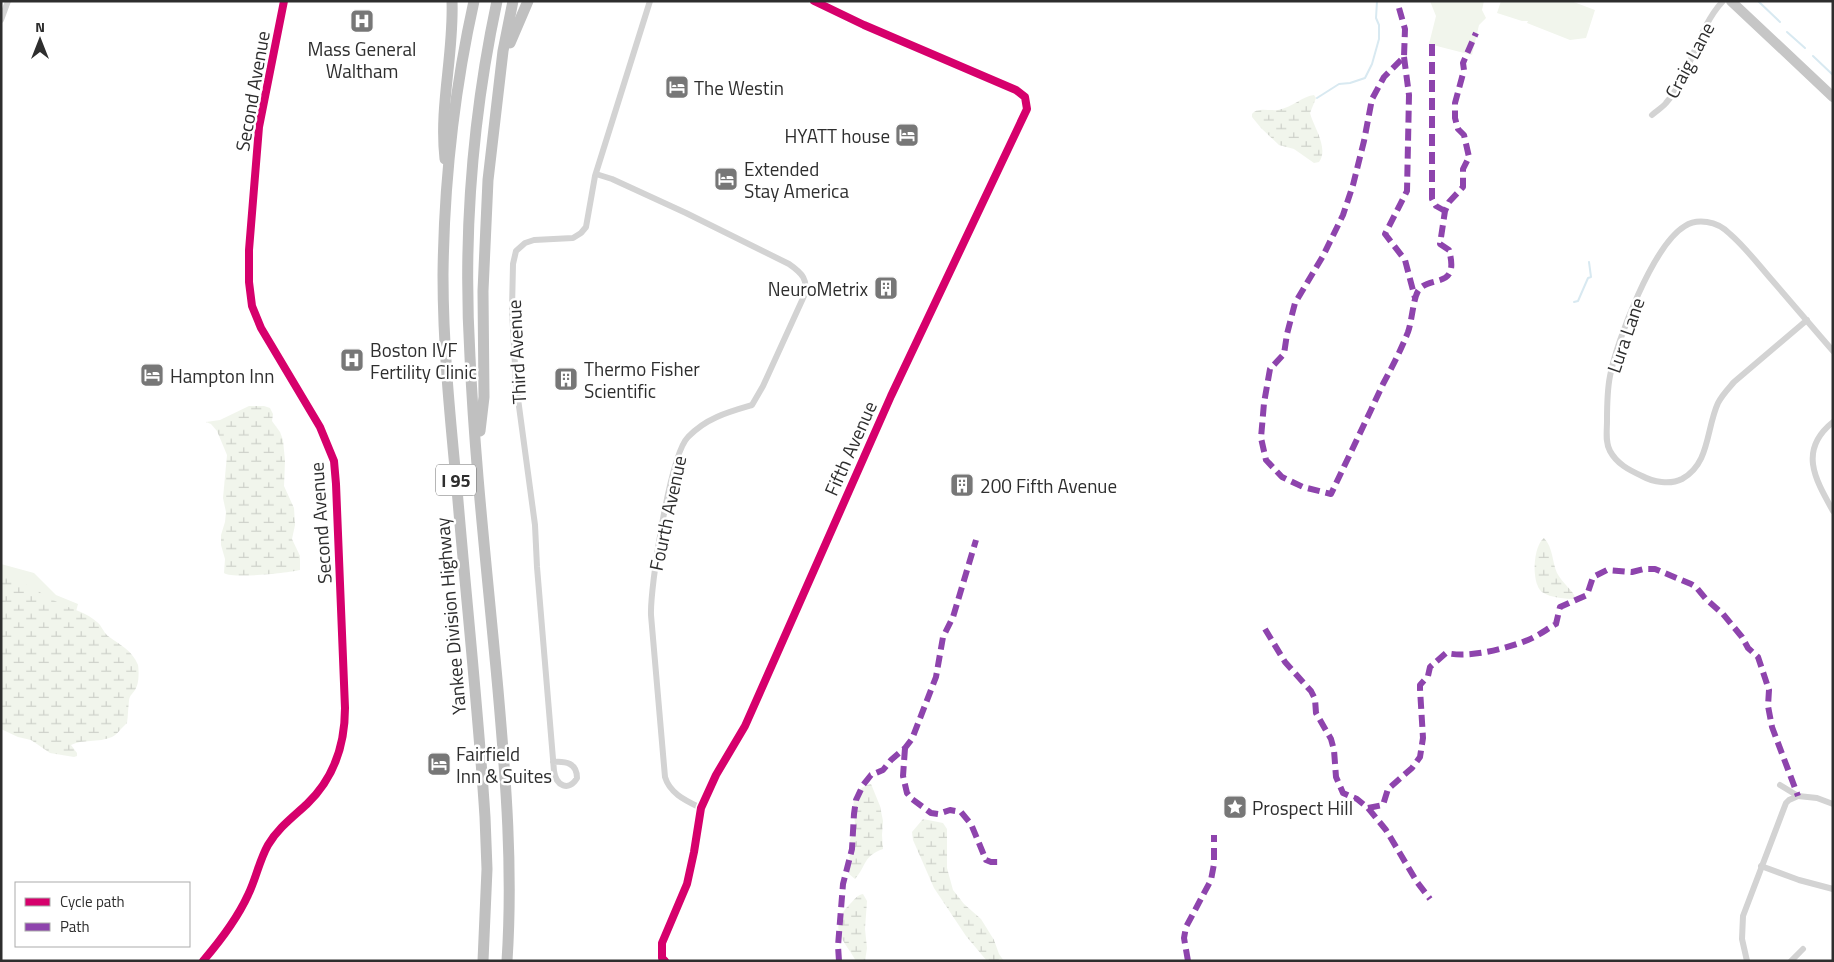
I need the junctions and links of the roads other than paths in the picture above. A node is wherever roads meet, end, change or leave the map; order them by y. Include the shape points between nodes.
1 (8, 1) edge
2 (284, 1) edge
3 (452, 1) edge
4 (474, 1) edge
5 (497, 1) edge
6 (514, 1) edge
7 (528, 1) edge
8 (814, 1) edge
9 (1723, 1) edge
10 (1731, 1) edge
11 (650, 2) edge
12 (1, 20) edge
13 (500, 75) junction
14 (1833, 97) edge
15 (1652, 116) dead end
16 (596, 174) junction
17 (447, 183) junction
18 (1806, 320) junction
19 (1833, 351) edge
20 (1833, 422) edge
21 (477, 455) junction
22 (1833, 511) edge
23 (553, 762) junction
24 (1780, 785) dead end
25 (1798, 796) junction
26 (1833, 804) edge
27 (702, 808) junction
28 (1761, 866) junction
29 (1833, 889) edge
30 (1803, 949) dead end
31 (203, 961) edge
32 (483, 961) edge
33 (507, 961) edge
34 (665, 961) edge
35 (1748, 961) edge
36 (1791, 961) edge

1 - 12 street
2 - 31 street, Second Avenue via 259,127 249,282 252,306 261,328 320,427 334,461 345,720 342,745 329,776 273,838 239,912
3 - 17 highway via 442,135
4 - 17 highway, Yankee Division Highway / I 95 via 456,103
5 - 21 highway, I 95 via 480,101 469,207 468,330
6 - 13 highway
7 - 13 highway via 514,30
8 - 27 street, Fifth Avenue via 1011,88 1022,94 1026,109 891,396 745,726 716,775
9 - 15 street, Craig Lane via 1706,24 1674,92
10 - 14 main road
11 - 16 street, Third Avenue
13 - 21 highway via 485,211 484,397
16 - 23 street, Third Avenue via 589,219 582,232 570,238 525,242 515,253 512,268 516,378 535,519
16 - 27 street, Fourth Avenue via 686,213 789,264 802,273 806,283 804,296 752,405 714,417 686,438 676,461 658,547 651,615 664,771 673,790
17 - 32 highway, Yankee Division Highway / I 95 via 443,276 445,358 485,808 487,869
18 - 18 street, Lura Lane via 1725,392 1718,402 1703,456 1691,474 1680,480 1660,482 1645,478 1614,458 1607,436 1607,402 1619,341 1662,251 1671,237 1686,225 1707,222 1730,233
18 - 19 street, Lura Lane
20 - 22 street via 1817,438 1813,450 1816,478
21 - 33 highway, I 95 via 508,808
23 - 23 street, Third Avenue via 570,763 575,768 577,778 574,783 565,787 557,782
24 - 25 street
25 - 26 street via 1818,798
25 - 28 street via 1786,803
27 - 34 street, Fifth Avenue via 687,884 662,943
28 - 29 street
28 - 35 street via 1743,916 1742,939
30 - 36 street

